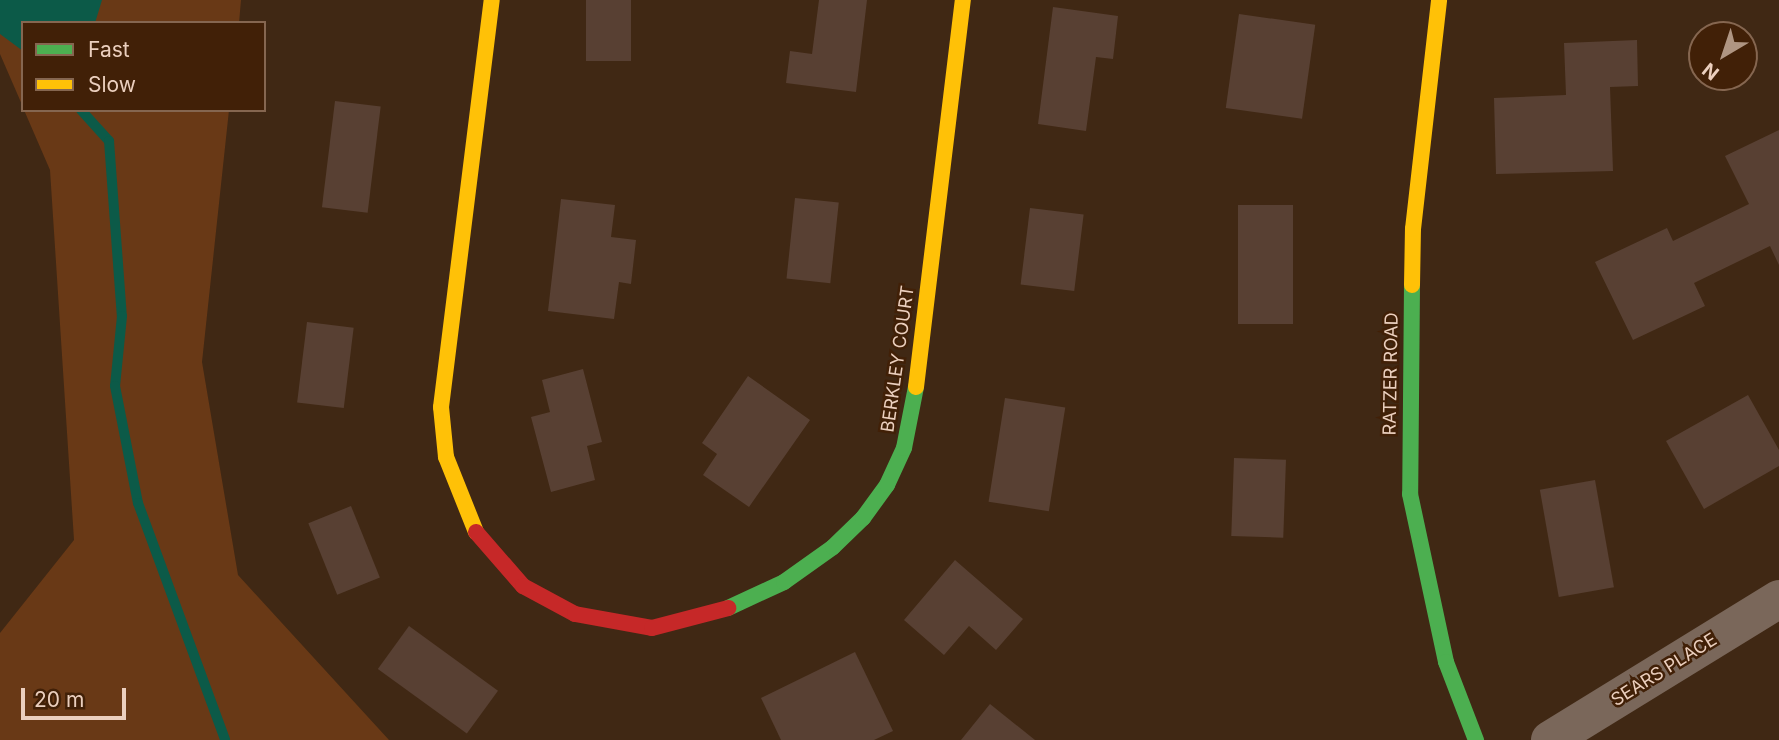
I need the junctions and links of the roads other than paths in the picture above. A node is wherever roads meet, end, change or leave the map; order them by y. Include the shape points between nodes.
1 (492, 0) edge
2 (963, 0) edge
3 (1439, 0) edge
4 (1779, 600) edge
5 (1476, 740) edge
6 (1550, 740) edge

1 - 2 street, BERKLEY COURT via 441,407 446,457 474,530 491,555 523,586 575,614 652,628 696,620 783,582 833,547 863,518 887,485 904,448 913,410
3 - 5 street, RATZER ROAD via 1413,229 1410,494 1446,662
4 - 6 street, SEARS PLACE

